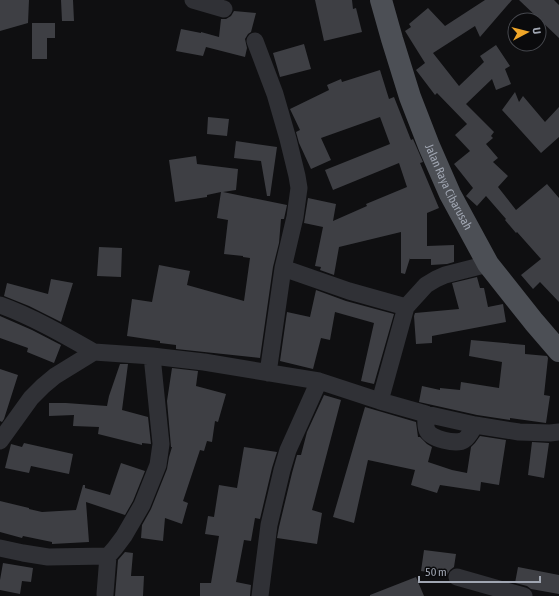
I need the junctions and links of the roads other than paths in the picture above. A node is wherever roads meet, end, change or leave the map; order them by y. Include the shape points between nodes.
1 (193, 0) edge
2 (381, 0) edge
3 (224, 9) dead end
4 (255, 41) dead end
5 (488, 264) junction
6 (283, 268) junction
7 (0, 305) edge
8 (406, 307) junction
9 (559, 351) edge
10 (94, 352) junction
11 (152, 356) junction
12 (268, 372) junction
13 (319, 381) junction
14 (380, 401) junction
15 (559, 432) edge
16 (0, 441) edge
17 (0, 548) edge
18 (108, 556) junction
19 (457, 576) dead end
20 (105, 594) dead end
21 (260, 596) edge
22 (524, 596) edge

1 - 3 street
2 - 5 main road, Jalan Raya Cibarusah via 410,97 429,146 450,194
4 - 6 street via 275,94 299,188
5 - 8 street via 436,279 426,285
5 - 9 main road, Jalan Raya Cibarusah
6 - 8 street
6 - 12 street
7 - 10 street
8 - 14 street
10 - 11 street
10 - 16 street via 43,386 31,398
11 - 12 street
11 - 18 street via 161,444 158,465 138,511 124,536
12 - 13 street
13 - 14 street
13 - 21 street via 288,450 282,470 269,525
14 - 15 street via 426,414 428,433 447,441 464,440 475,425 519,432
17 - 18 street via 48,557
18 - 20 street
19 - 22 street

